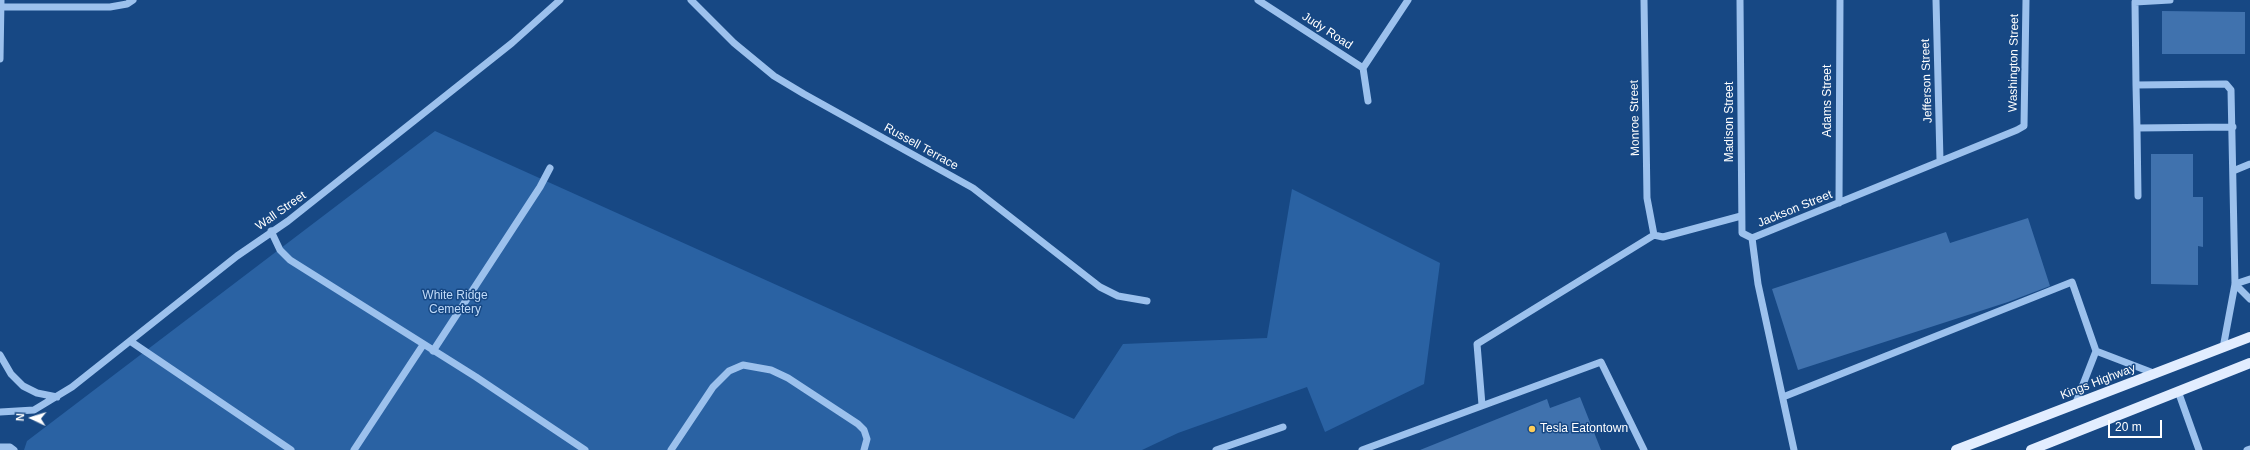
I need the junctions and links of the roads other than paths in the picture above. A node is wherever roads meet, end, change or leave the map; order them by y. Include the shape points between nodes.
1 (133, 0) edge
2 (560, 0) edge
3 (690, 0) edge
4 (1258, 0) edge
5 (1408, 0) edge
6 (1644, 0) edge
7 (1740, 0) edge
8 (1840, 0) edge
9 (1936, 0) edge
10 (2026, 0) edge
11 (2170, 0) edge
12 (1, 4) edge
13 (0, 59) edge
14 (1363, 68) junction
15 (2136, 85) junction
16 (1368, 101) dead end
17 (2024, 126) joint
18 (2233, 127) junction
19 (2137, 128) junction
20 (1940, 160) junction
21 (2250, 164) edge
22 (550, 168) dead end
23 (2233, 171) junction
24 (2138, 196) dead end
25 (1839, 203) junction
26 (1741, 216) junction
27 (271, 232) junction
28 (1654, 235) junction
29 (1752, 238) junction
30 (2250, 279) edge
31 (2235, 284) junction
32 (2250, 299) edge
33 (1146, 301) dead end
34 (2250, 337) edge
35 (130, 341) junction
36 (423, 345) junction
37 (2223, 348) junction
38 (433, 351) junction
39 (2096, 351) junction
40 (0, 355) edge
41 (2250, 363) edge
42 (2156, 374) junction
43 (2178, 392) junction
44 (58, 397) junction
45 (1783, 397) junction
46 (1482, 405) junction
47 (2075, 405) junction
48 (0, 412) edge
49 (1283, 427) dead end
50 (0, 447) edge
51 (2250, 449) edge
52 (14, 450) edge
53 (291, 450) edge
54 (354, 450) edge
55 (585, 450) edge
56 (671, 450) edge
57 (864, 450) edge
58 (1216, 450) edge
59 (1362, 450) edge
60 (1644, 450) edge
61 (1794, 450) edge
62 (1956, 450) edge
63 (2031, 450) edge
64 (2199, 450) edge
65 (2247, 450) edge

1 - 12 street via 127,4 110,7
2 - 27 street, Wall Street via 512,43 288,222
3 - 33 street, Russell Terrace via 734,44 774,76 973,188 1100,287 1118,296
4 - 14 street, Judy Road
5 - 14 street
6 - 28 street, Monroe Street via 1647,198
7 - 26 street, Madison Street
8 - 25 street, Adams Street
9 - 20 street, Jefferson Street
10 - 17 street, Washington Street
11 - 15 street via 2135,2
12 - 13 street
14 - 16 street
15 - 18 street via 2226,84 2231,90
15 - 19 street
17 - 20 street, Jackson Street
18 - 19 street
18 - 23 street
19 - 24 street
20 - 25 street, Jackson Street
21 - 23 street
22 - 38 street
23 - 31 street
25 - 29 street, Jackson Street
26 - 28 street, Jackson Street via 1662,237
26 - 29 street, Madison Street via 1742,234
27 - 35 street, Wall Street
27 - 36 street via 280,250 290,260
28 - 46 street, Jackson Street via 1477,344
29 - 45 street, Jackson Street via 1758,284
30 - 31 street
31 - 32 street
31 - 37 street
34 - 37 main road, Kings Highway
35 - 44 street, Wall Street
35 - 53 street
36 - 38 street
36 - 54 street
37 - 42 main road, Kings Highway
38 - 55 street
39 - 42 street
39 - 45 street via 2072,282
39 - 47 street
40 - 44 street via 11,374 22,386 37,394
41 - 43 main road
42 - 47 main road, Kings Highway
43 - 63 main road
43 - 64 street
44 - 48 street, Wall Street via 34,410
45 - 61 street, Jackson Street
46 - 59 street
46 - 60 street via 1601,362
47 - 62 main road, Kings Highway
49 - 58 street
50 - 52 street via 10,447
51 - 65 street
56 - 57 street via 713,387 729,371 743,365 761,368 788,378 858,424 864,430 867,439

